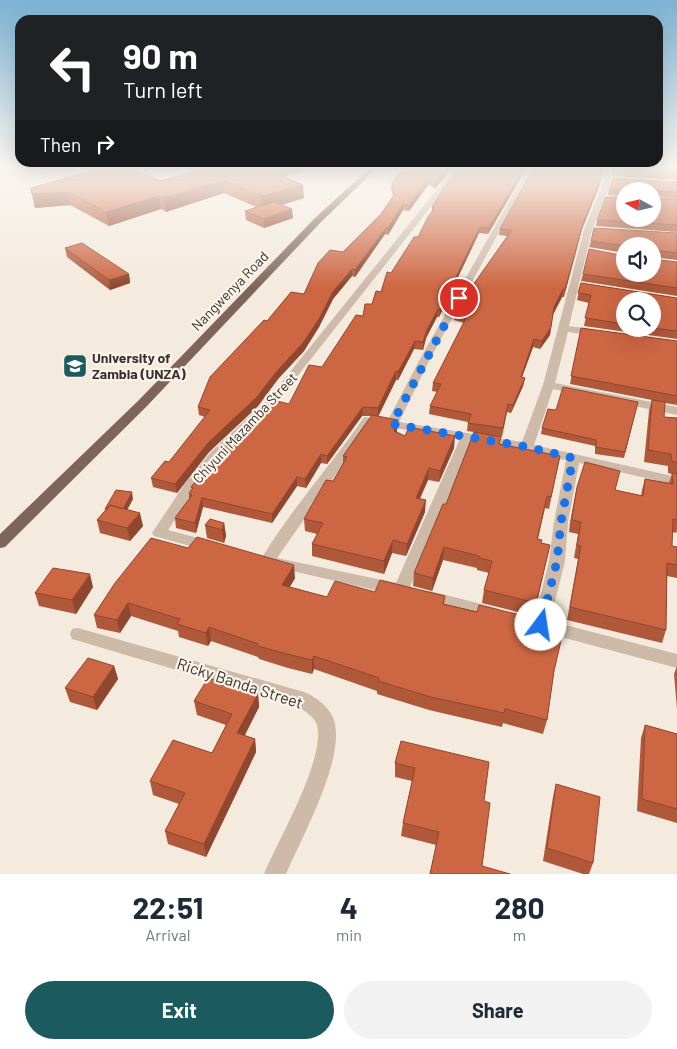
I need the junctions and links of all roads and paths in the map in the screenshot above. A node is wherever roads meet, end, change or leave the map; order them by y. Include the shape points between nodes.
1 (332, 207) edge
2 (427, 207) edge
3 (509, 207) edge
4 (601, 207) edge
5 (564, 328) junction
6 (609, 334) edge
7 (549, 385) junction
8 (677, 411) edge
9 (392, 424) junction
10 (467, 438) junction
11 (527, 447) junction
12 (573, 458) junction
13 (677, 481) edge
14 (0, 543) edge
15 (223, 549) edge
16 (410, 592) junction
17 (541, 625) junction
18 (78, 634) dead end
19 (677, 660) edge
20 (275, 874) edge

1 - 14 main road, Nangwenya Road via 142,403
2 - 15 street, Chiyuni Mazamba Street via 273,400 215,456 189,488 160,533
3 - 9 street
4 - 5 street
5 - 6 street
5 - 7 street
7 - 8 street
7 - 11 street
9 - 10 street
9 - 16 street via 368,420 348,453 263,559
10 - 11 street
10 - 16 street
11 - 12 street
12 - 13 street
12 - 17 street via 557,561
16 - 17 street
17 - 19 street
18 - 20 street, Ricky Banda Street via 304,700 326,720 328,738 321,768

